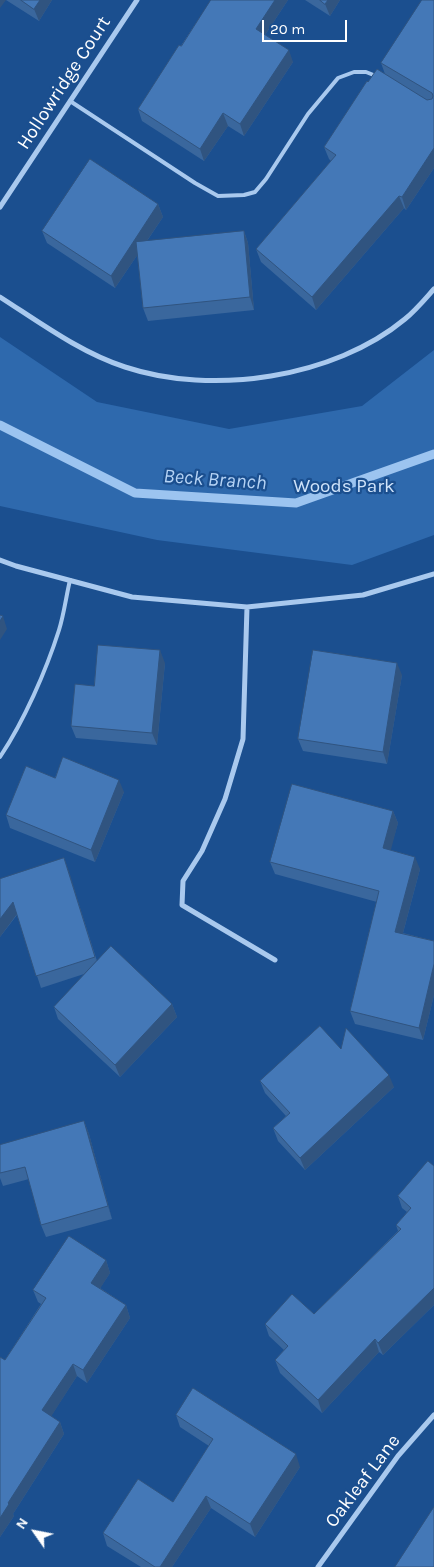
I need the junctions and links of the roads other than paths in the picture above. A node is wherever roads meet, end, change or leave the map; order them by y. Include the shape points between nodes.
1 (137, 0) edge
2 (380, 77) edge
3 (70, 101) junction
4 (0, 207) edge
5 (434, 289) edge
6 (0, 297) edge
7 (0, 560) edge
8 (434, 574) edge
9 (70, 580) junction
10 (247, 607) junction
11 (0, 757) edge
12 (275, 960) dead end
13 (434, 1415) edge
14 (318, 1567) edge

1 - 3 street, Hollowridge Court
2 - 3 lane via 354,72 338,78 308,114 255,192 238,196 218,196
3 - 4 street, Hollowridge Court
5 - 6 street via 406,319 365,346 320,364 273,377 224,382 173,379 125,367 79,346
7 - 9 street
8 - 10 street via 363,595
9 - 10 street via 132,597
9 - 11 lane via 59,629 42,677
10 - 12 street via 243,739 225,799 202,851 183,881 182,905
13 - 14 street, Oakleaf Lane via 398,1456

